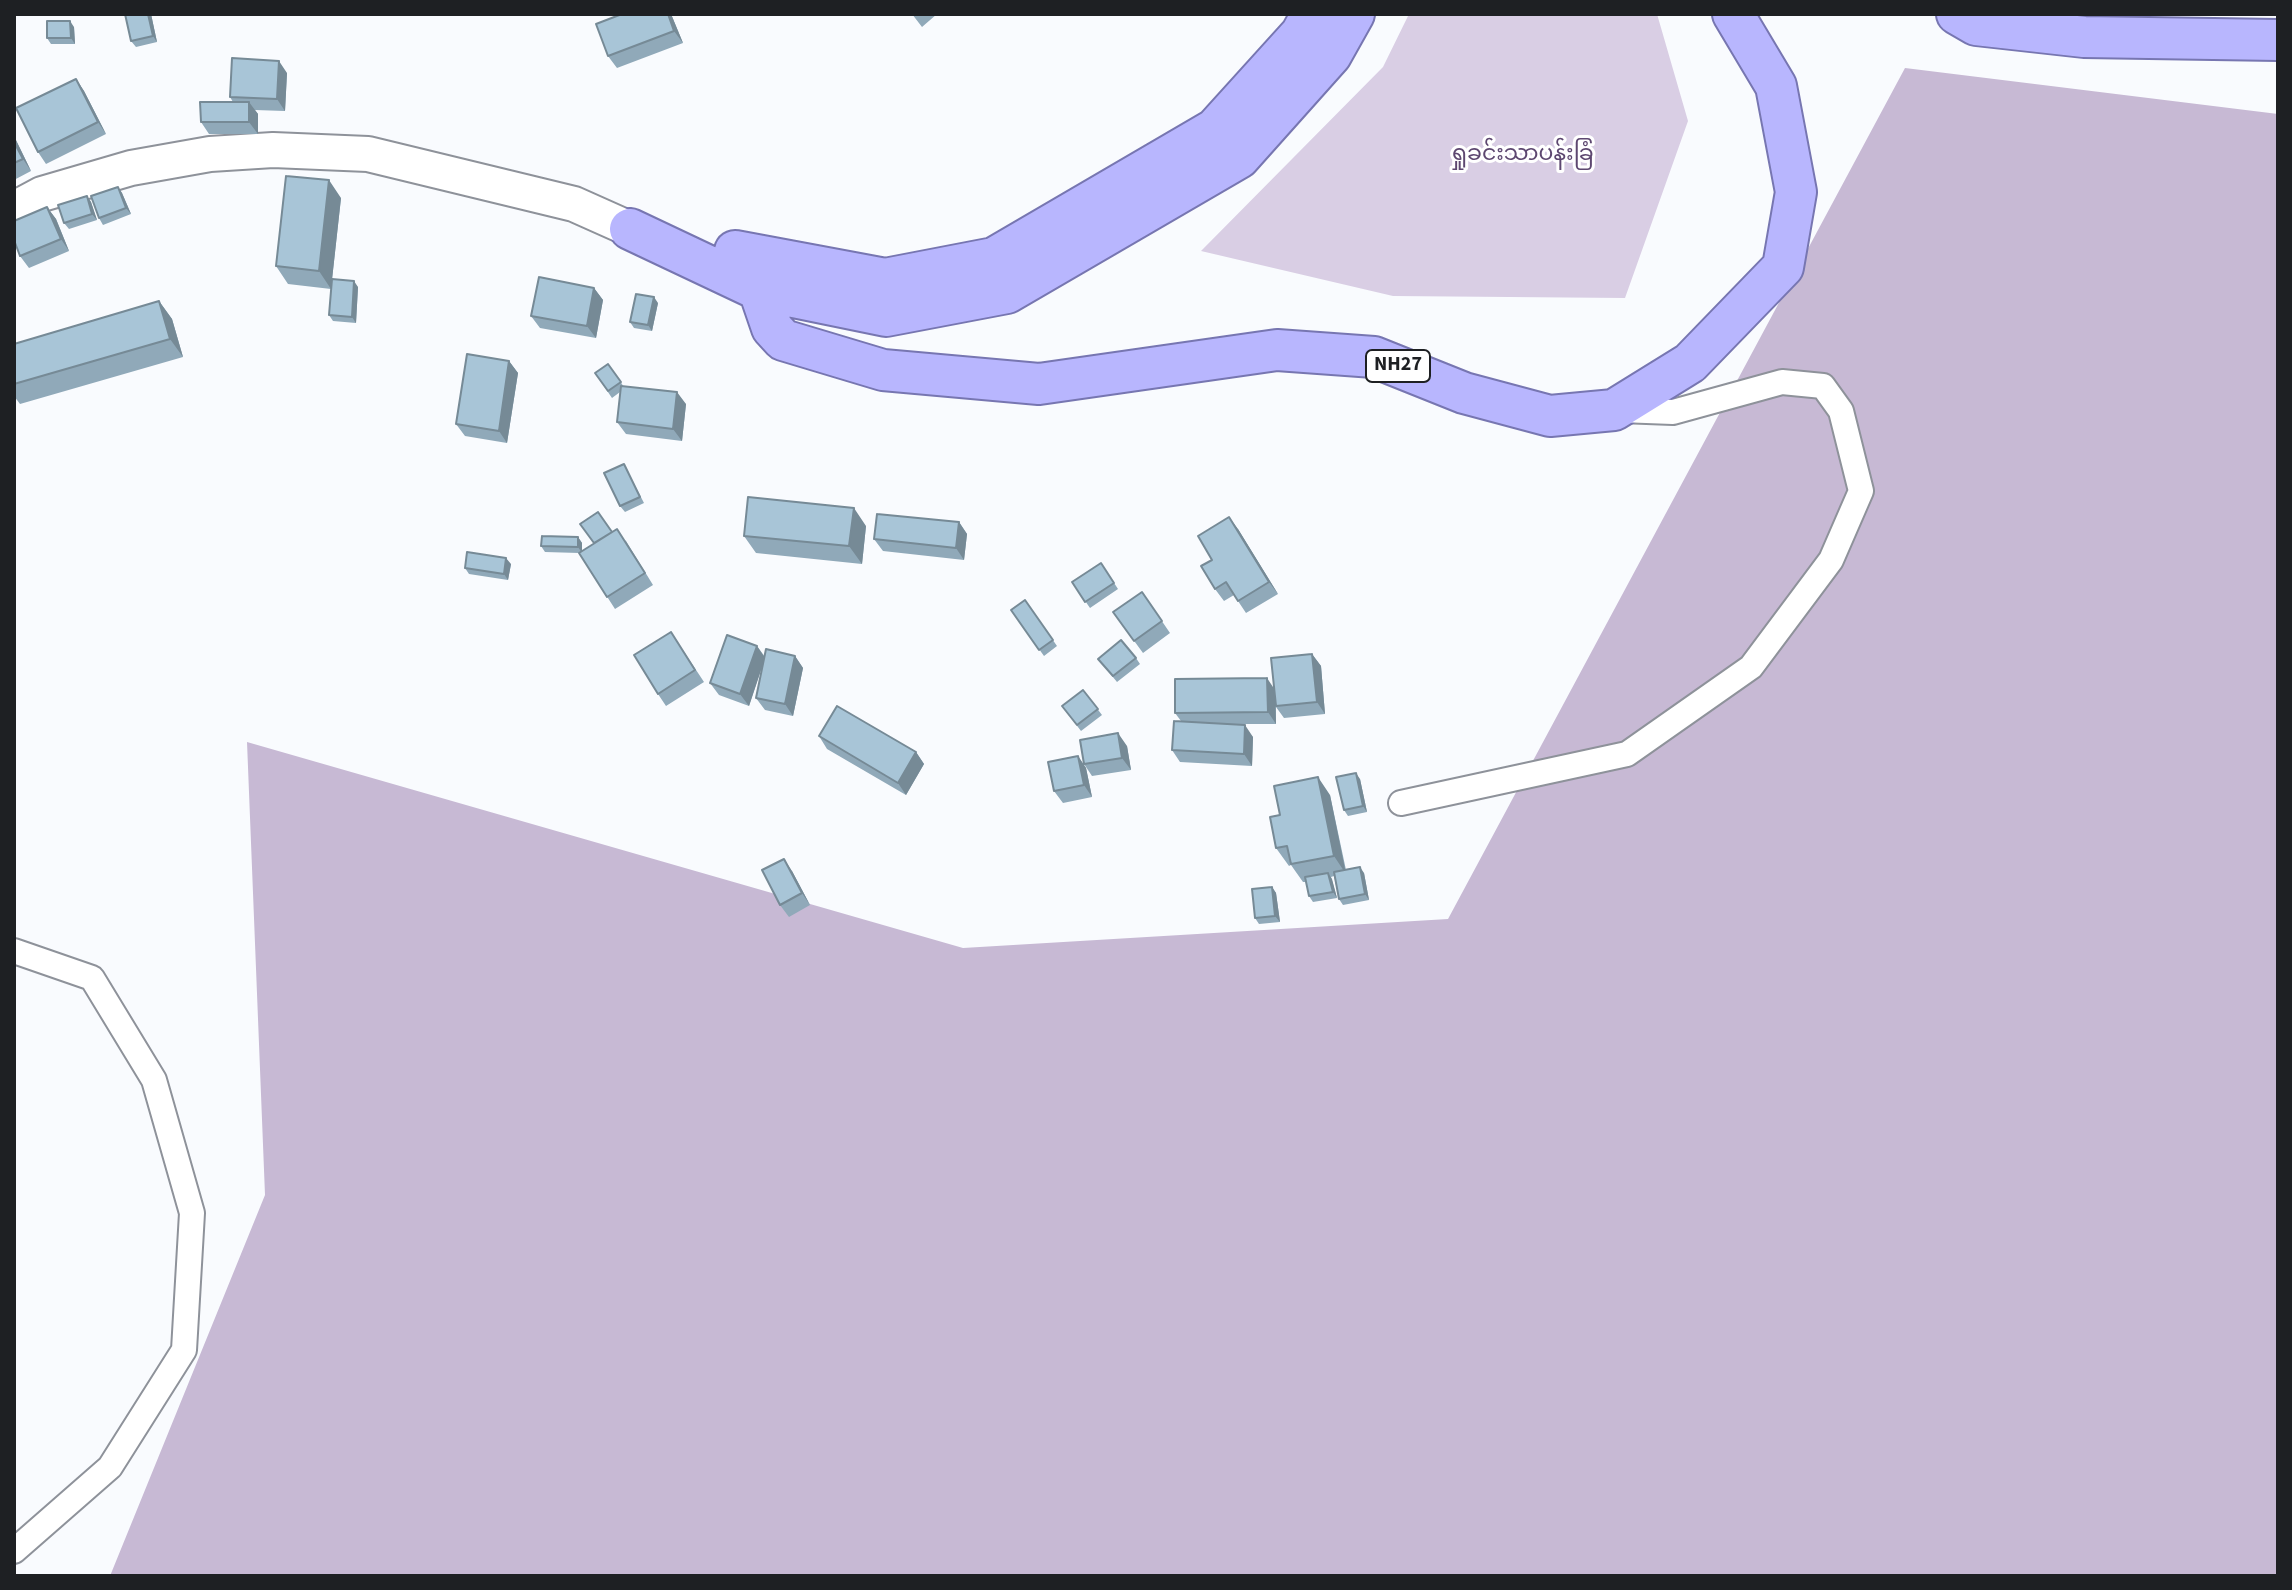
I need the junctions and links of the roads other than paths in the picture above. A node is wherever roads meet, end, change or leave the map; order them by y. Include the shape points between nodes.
1 (1312, 14) edge
2 (1354, 14) edge
3 (1733, 14) edge
4 (1957, 14) edge
5 (2278, 40) edge
6 (14, 209) edge
7 (630, 229) joint
8 (760, 273) junction
9 (1614, 410) junction
10 (1401, 803) dead end
11 (14, 951) edge
12 (14, 1551) edge

1 - 8 highway via 1301,34 1215,129 994,258 885,279
2 - 8 highway via 1331,55 1239,158 1007,293 886,316
3 - 9 highway, NH27 via 1776,86 1796,192 1783,267 1690,363
4 - 5 highway via 1976,25 2084,37
6 - 7 main road via 42,194 131,168 273,150 368,154 574,204
7 - 8 highway
8 - 9 highway, NH27 via 772,328 783,340 883,370 1039,384 1277,350 1374,357 1464,393 1550,416
9 - 10 street via 1673,412 1782,382 1823,386 1841,411 1861,491 1831,560 1751,667 1627,754
11 - 12 street via 92,978 154,1080 192,1213 184,1350 110,1467

